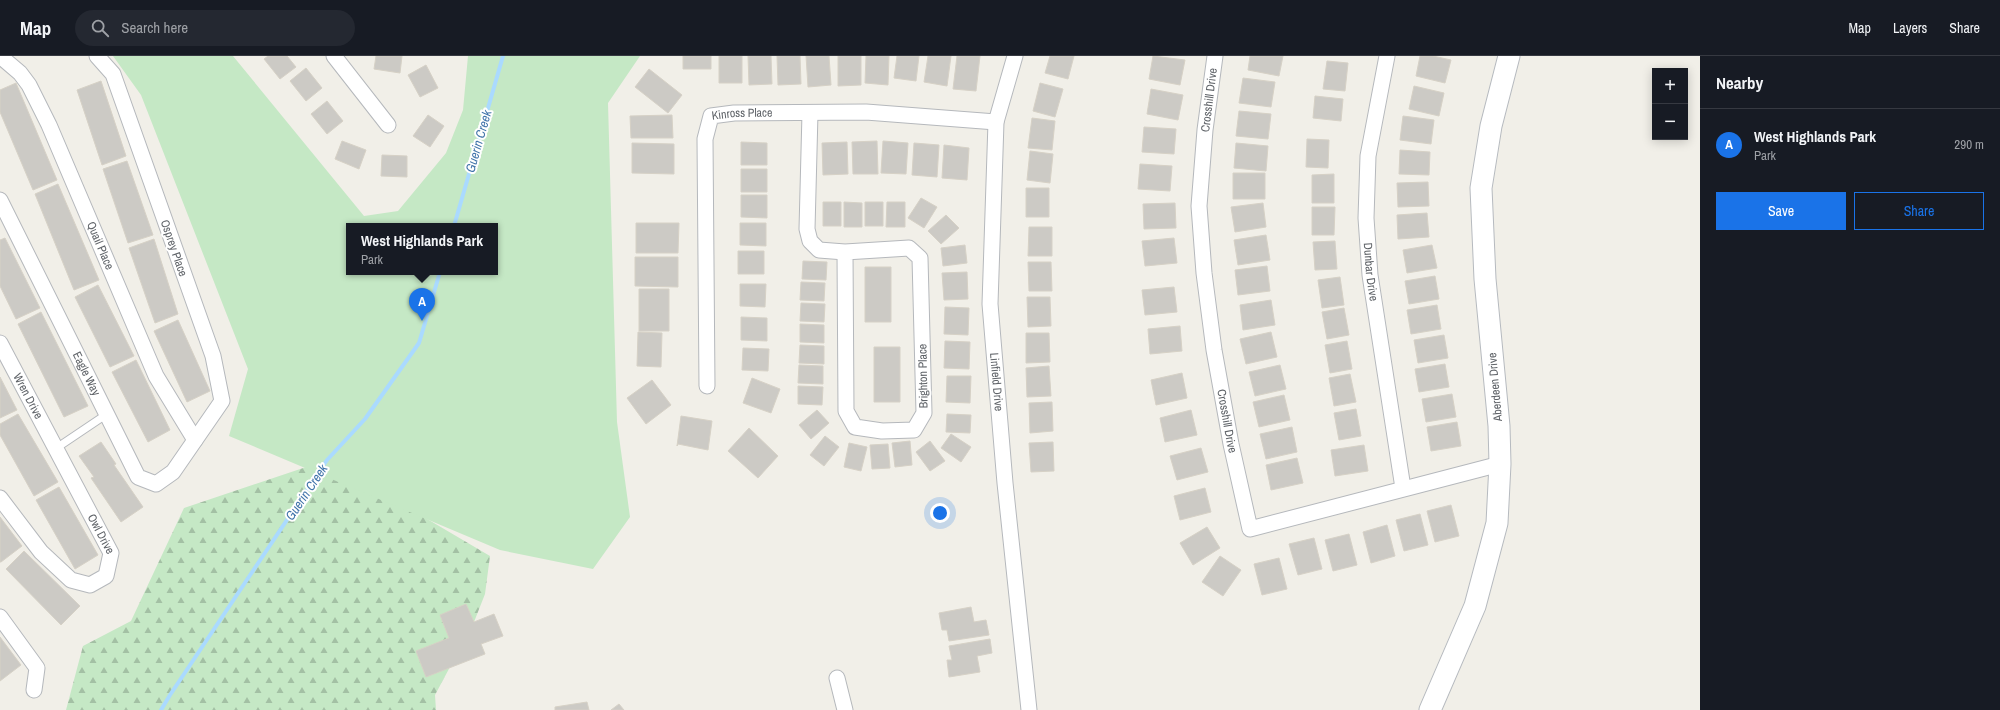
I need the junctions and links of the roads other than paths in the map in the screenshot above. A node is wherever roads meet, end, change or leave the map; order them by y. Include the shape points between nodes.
1 (0, 56) edge
2 (97, 56) edge
3 (334, 56) edge
4 (1014, 56) edge
5 (1215, 56) edge
6 (1387, 56) edge
7 (1509, 56) edge
8 (810, 113) junction
9 (996, 122) junction
10 (388, 125) dead end
11 (0, 200) edge
12 (845, 252) junction
13 (0, 343) edge
14 (707, 386) dead end
15 (107, 414) junction
16 (195, 440) junction
17 (54, 449) junction
18 (1500, 464) junction
19 (1403, 488) junction
20 (0, 498) edge
21 (0, 617) edge
22 (838, 678) dead end
23 (34, 690) dead end
24 (845, 710) edge
25 (1029, 710) edge
26 (1430, 710) edge

1 - 16 street, Quail Place via 30,85 156,376
2 - 16 street, Osprey Place via 113,74 213,356 222,401
3 - 10 street
4 - 9 street, Linfield Drive
5 - 19 street, Crosshill Drive via 1205,130 1199,206 1204,272 1218,374 1250,529
6 - 19 street, Dunbar Drive via 1368,156 1366,218 1370,275
7 - 18 street, Aberdeen Drive via 1491,126 1481,188 1485,279 1499,426
8 - 9 street, Kinross Place via 866,112
8 - 12 street, Brighton Place via 807,229 810,241 819,250
8 - 14 street, Kinross Place via 734,113 712,116 705,139
9 - 25 street, Linfield Drive via 990,304 1005,483
11 - 15 street, Eagle Way
12 - 12 street, Brighton Place via 846,411 855,427 882,431 914,430 924,413 920,258 909,248
13 - 17 street, Wren Drive
15 - 16 street, Eagle Way via 138,477 156,484 173,472
15 - 17 lane
17 - 20 street, Owl Drive via 111,553 106,576 90,586 71,580 41,552
18 - 19 street, Crosshill Drive
18 - 26 street, Aberdeen Drive via 1497,523 1475,606
21 - 23 street via 37,668
22 - 24 street

